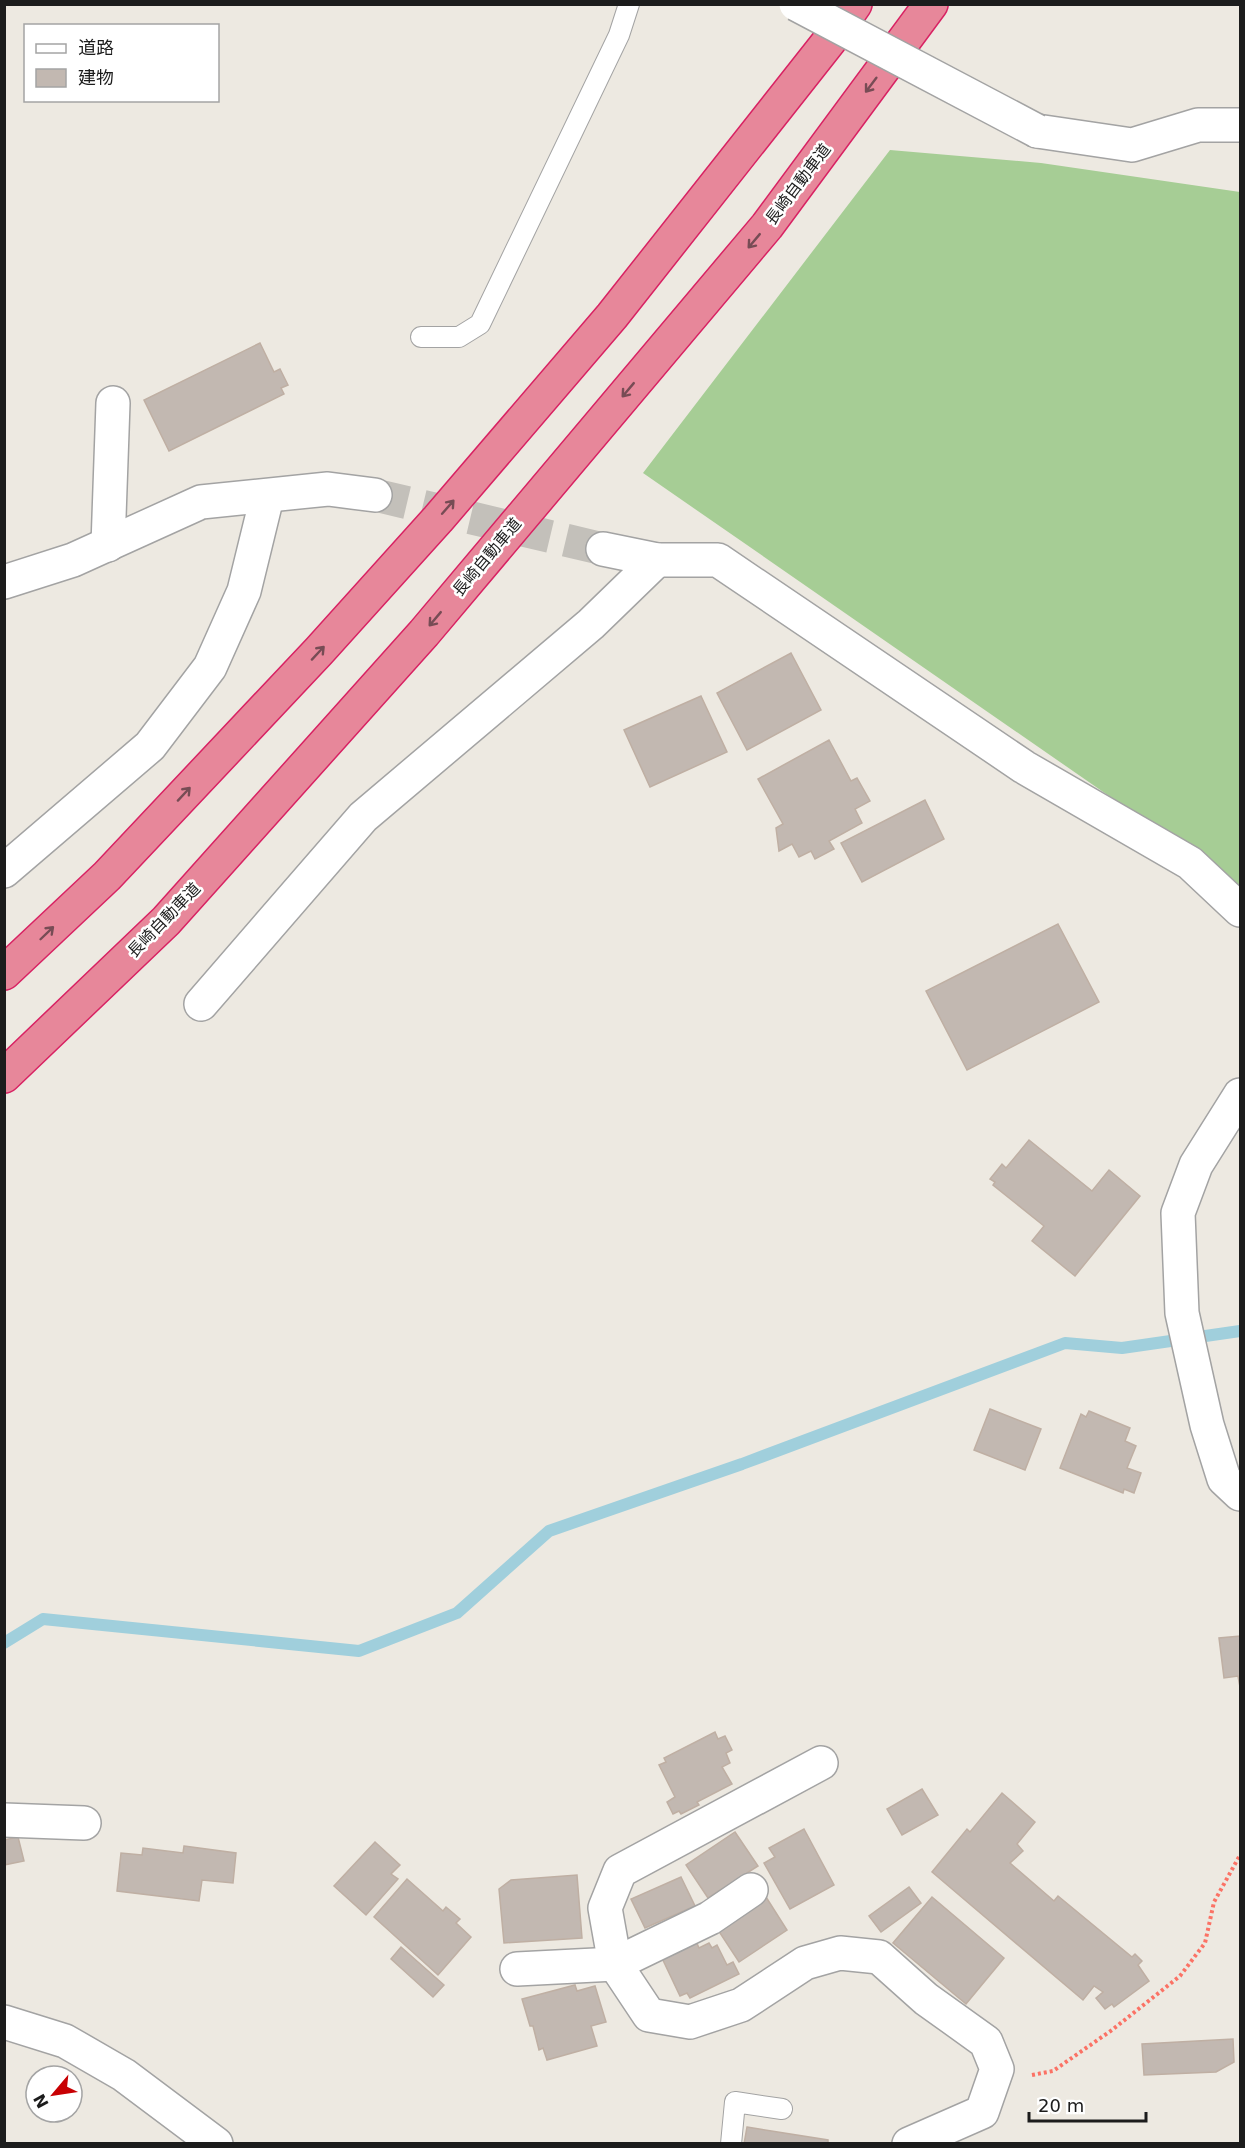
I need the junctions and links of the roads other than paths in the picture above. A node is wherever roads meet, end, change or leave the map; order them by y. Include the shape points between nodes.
1 (629, 4) edge
2 (796, 4) edge
3 (855, 4) edge
4 (932, 4) edge
5 (1240, 125) edge
6 (421, 337) dead end
7 (113, 403) dead end
8 (375, 495) tunnel mouth
9 (267, 497) junction
10 (108, 545) junction
11 (603, 549) tunnel mouth
12 (657, 560) junction
13 (4, 582) edge
14 (4, 871) edge
15 (1240, 910) edge
16 (4, 973) edge
17 (201, 1004) dead end
18 (4, 1077) edge
19 (1240, 1095) edge
20 (1240, 1494) edge
21 (821, 1763) dead end
22 (4, 1820) edge
23 (84, 1823) dead end
24 (750, 1890) dead end
25 (615, 1964) junction
26 (517, 1969) dead end
27 (4, 2022) edge
28 (782, 2109) dead end
29 (216, 2144) edge
30 (730, 2144) edge
31 (909, 2144) edge

1 - 6 lane via 619,35 480,324 459,337
2 - 5 street, bridge via 1037,131 1132,144 1198,125
16 -> 3 highway via 116,867 438,519 612,316
4 -> 18 highway, 長崎自動車道 via 766,226 424,633 166,921
7 - 10 street
8 - 9 street via 328,489
9 - 10 street via 201,502
9 - 14 street via 244,591 210,667 150,746
10 - 13 street
11 - 12 street
12 - 15 street via 718,560 1024,767 1190,863
12 - 17 street via 591,624 363,817
19 - 20 street via 1196,1165 1178,1213 1182,1313 1207,1425 1224,1479
21 - 25 street via 620,1871 605,1908
22 - 23 street
24 - 25 street via 710,1918
25 - 26 street
25 - 31 street via 649,2015 690,2022 741,2005 805,1963 840,1953 879,1957 926,1999 986,2042 997,2069 981,2112
27 - 29 street via 75,2046 124,2075
28 - 30 lane via 735,2102

